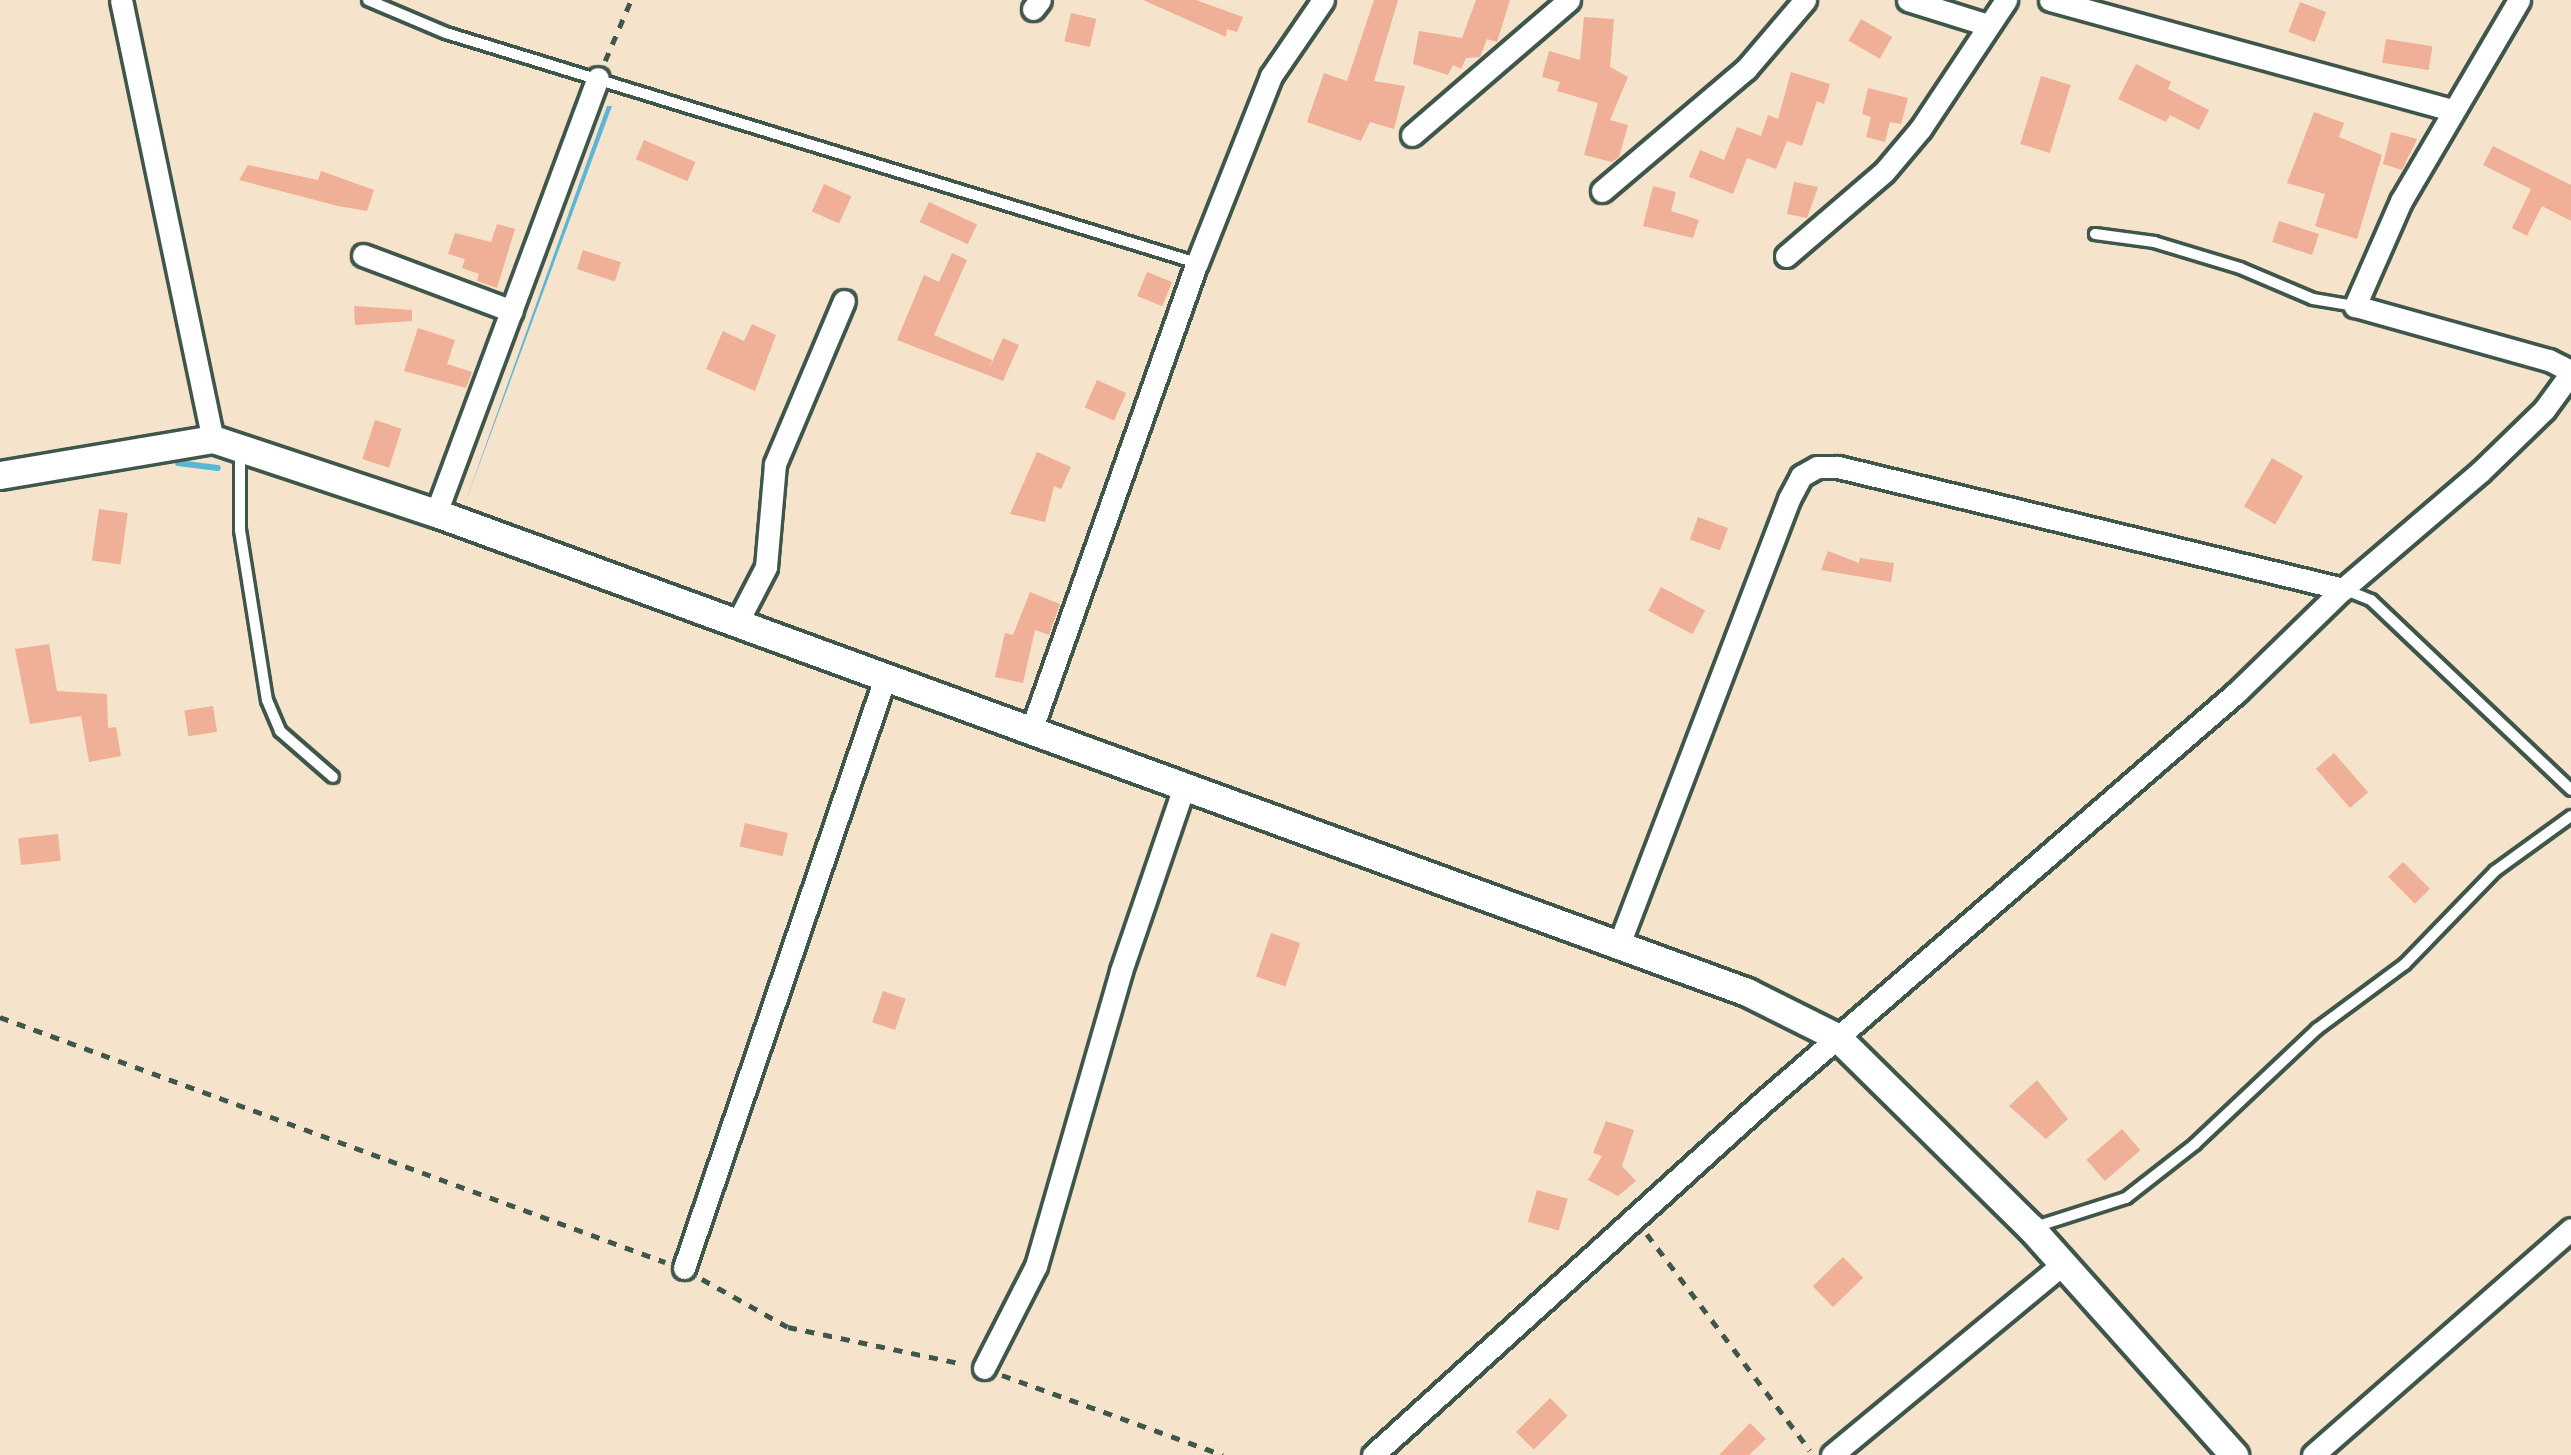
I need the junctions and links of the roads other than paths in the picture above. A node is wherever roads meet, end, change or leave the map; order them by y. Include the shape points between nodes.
1 (122, 0) edge
2 (368, 0) edge
3 (1323, 0) edge
4 (1569, 0) edge
5 (1805, 0) edge
6 (1908, 0) edge
7 (2006, 0) edge
8 (2050, 0) edge
9 (2518, 0) edge
10 (1988, 25) junction
11 (598, 78) junction
12 (2452, 110) junction
13 (1412, 134) dead end
14 (1602, 191) dead end
15 (2095, 234) dead end
16 (363, 255) dead end
17 (1786, 256) dead end
18 (1197, 262) junction
19 (844, 301) dead end
20 (2355, 306) junction
21 (512, 311) junction
22 (2571, 372) edge
23 (212, 439) junction
24 (240, 448) junction
25 (0, 475) edge
26 (436, 513) junction
27 (2343, 589) junction
28 (737, 623) junction
29 (885, 678) junction
30 (1032, 728) junction
31 (333, 777) dead end
32 (1183, 790) junction
33 (2571, 790) edge
34 (2571, 816) edge
35 (1618, 947) junction
36 (1837, 1037) junction
37 (2031, 1228) junction
38 (2571, 1229) edge
39 (2062, 1264) junction
40 (684, 1268) road end
41 (985, 1368) road end
42 (1373, 1455) edge
43 (1832, 1455) edge
44 (2234, 1455) edge
45 (2313, 1455) edge

1 - 23 street
2 - 11 lane via 446,33
3 - 18 street via 1271,76
4 - 13 street
5 - 14 street via 1746,69
6 - 10 street
7 - 10 street
8 - 12 street
9 - 12 street
10 - 17 street via 1884,172
11 - 18 lane
11 - 21 street
12 - 20 street
15 - 20 lane via 2154,242 2313,299
16 - 21 street
18 - 30 street
19 - 28 street via 775,464 766,567
20 - 22 street
21 - 26 street
22 - 27 street via 2480,472
23 - 24 street
23 - 25 street
24 - 26 street
24 - 31 lane via 240,530 267,700 280,731
26 - 28 street
27 - 33 lane via 2371,600
27 - 35 street via 1817,467 1801,476 1789,499
27 - 36 street via 2237,692
28 - 29 street
29 - 30 street
29 - 40 street
30 - 32 street
32 - 35 street
32 - 41 street via 1036,1266
34 - 37 lane via 2495,871 2404,964 2317,1029 2126,1198
35 - 36 street via 1747,992
36 - 37 street
36 - 42 street
37 - 39 street
38 - 45 street
39 - 43 street
39 - 44 street

